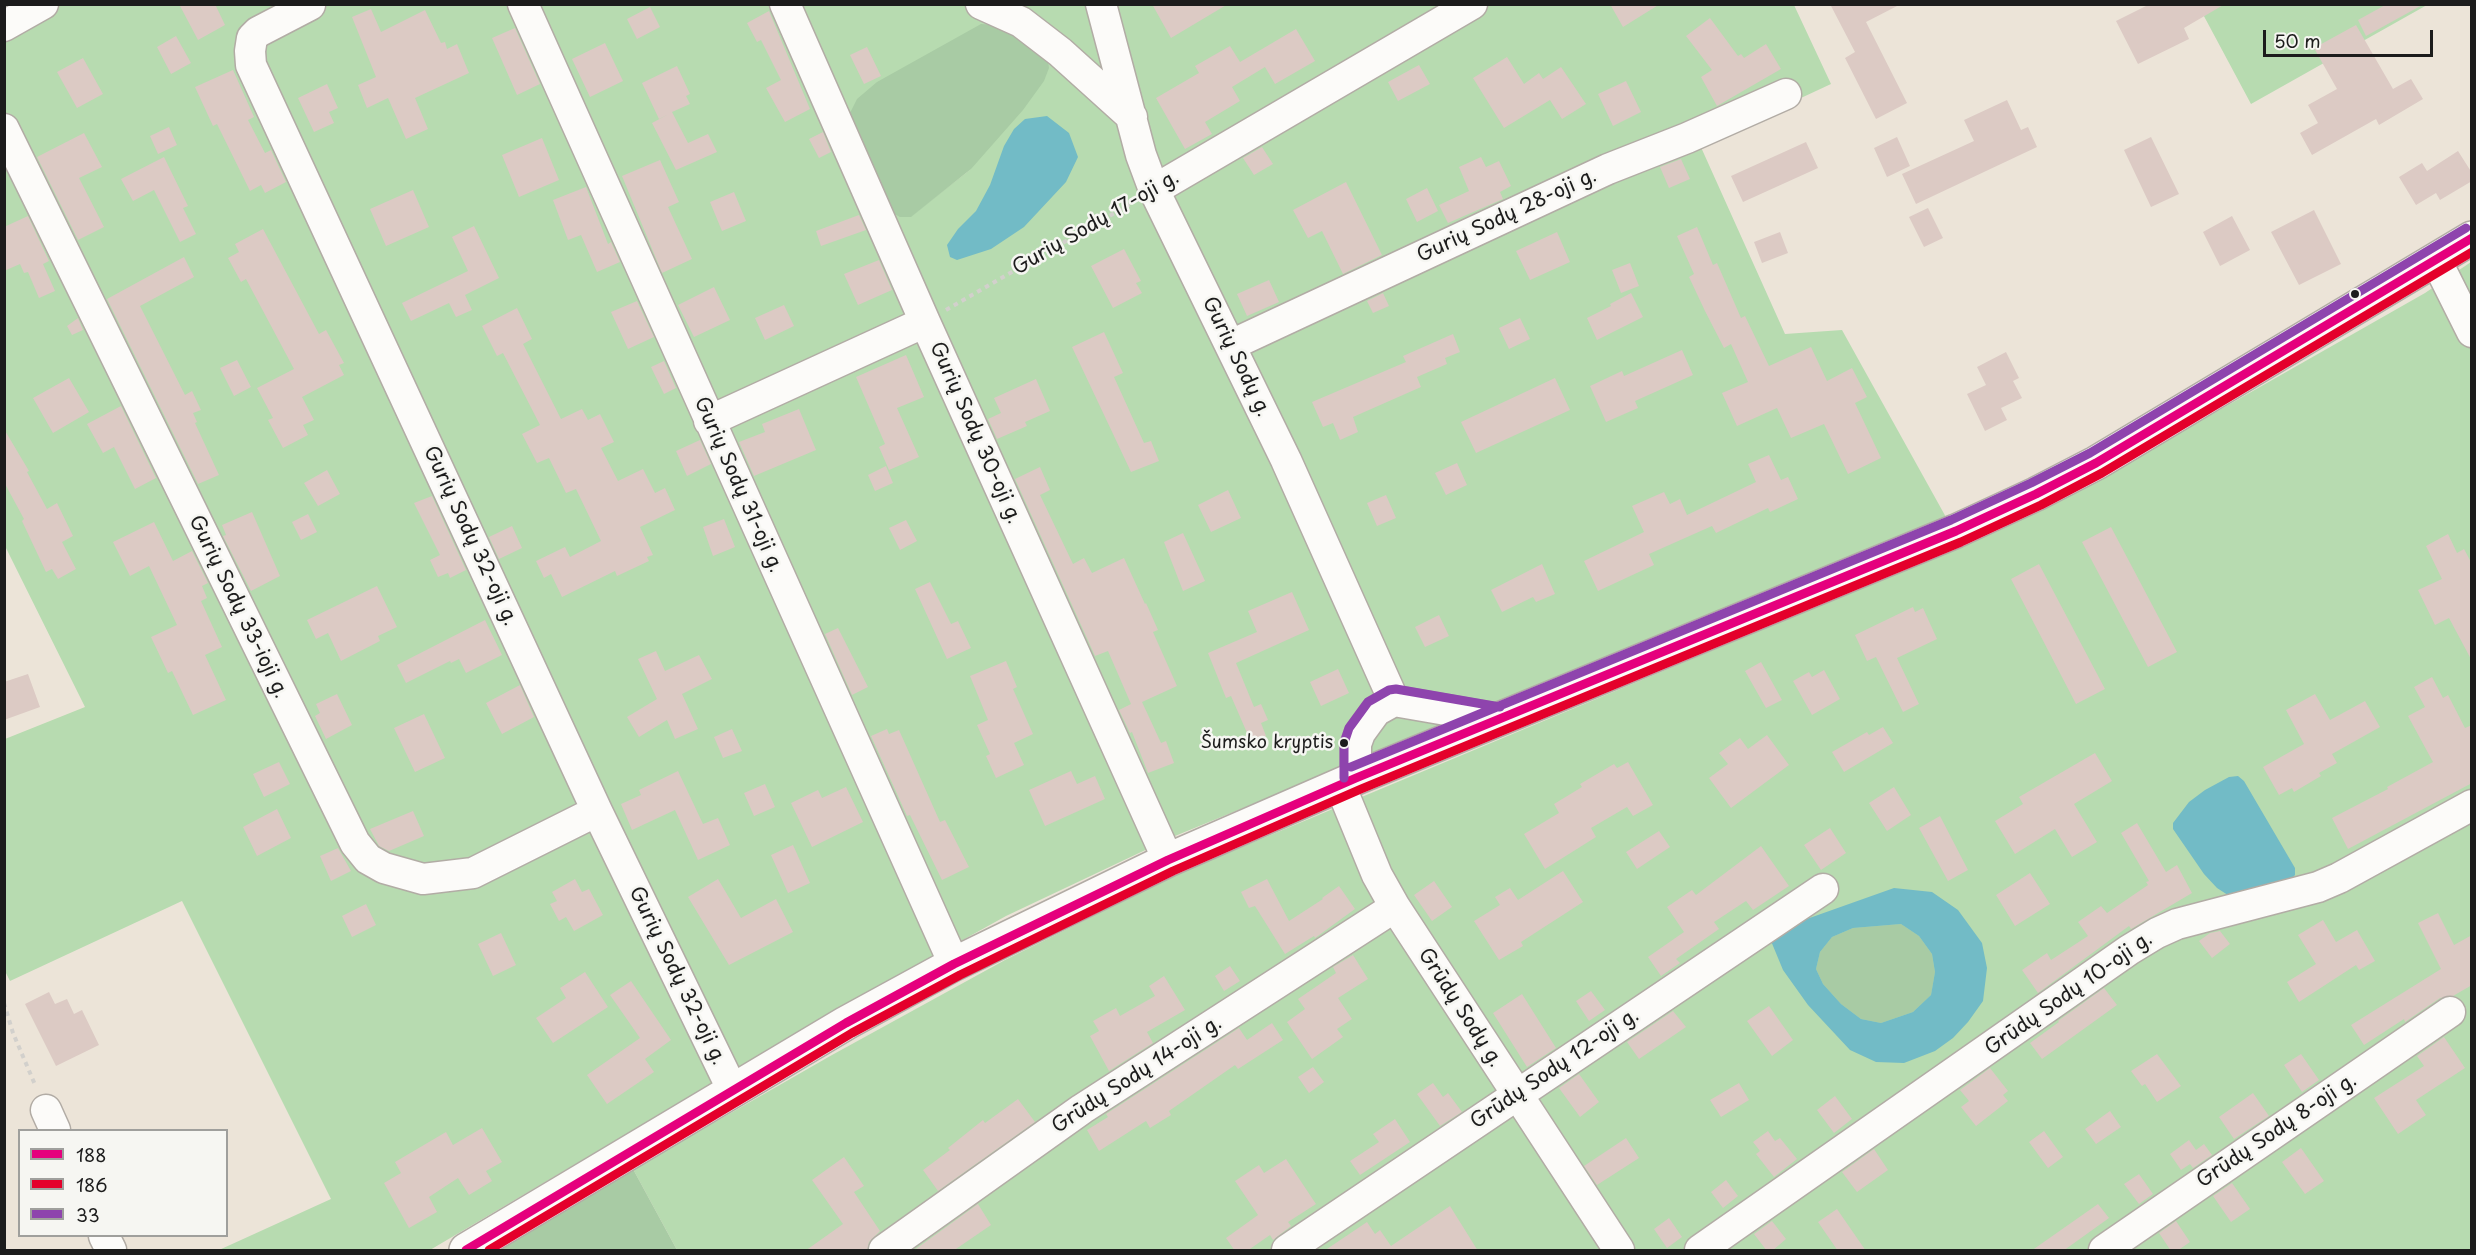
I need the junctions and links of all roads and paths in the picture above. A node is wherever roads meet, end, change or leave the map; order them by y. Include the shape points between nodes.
1 (43, 4) edge
2 (523, 4) edge
3 (785, 4) edge
4 (981, 4) edge
5 (1101, 4) edge
6 (1472, 4) edge
7 (310, 5) edge
8 (4, 26) edge
9 (1786, 94) dead end
10 (1132, 117) junction
11 (4, 129) edge
12 (1155, 190) junction
13 (2472, 238) edge
14 (2436, 260) junction
15 (925, 322) junction
16 (2472, 332) edge
17 (1231, 345) junction
18 (709, 421) junction
19 (1394, 701) junction
20 (1497, 719) junction
21 (1348, 782) junction
22 (2472, 806) edge
23 (597, 811) junction
24 (1168, 860) junction
25 (1823, 889) dead end
26 (1395, 907) junction
27 (954, 964) junction
28 (4, 1003) edge
29 (2450, 1012) dead end
30 (733, 1090) junction
31 (1517, 1095) junction
32 (51, 1120) edge
33 (104, 1237) edge
34 (111, 1251) edge
35 (466, 1251) edge
36 (884, 1251) edge
37 (1287, 1251) edge
38 (1619, 1251) edge
39 (1700, 1251) edge
40 (2104, 1251) edge

1 - 8 street
2 - 18 street, Gurių Sodų 31-oji g.
3 - 15 street, Gurių Sodų 30-oji g.
4 - 10 street via 1021,22
5 - 10 street, Gurių Sodų g.
6 - 12 street, Gurių Sodų 17-oji g.
7 - 23 street, Gurių Sodų 32-oji g. via 252,38 251,65
9 - 17 street, Gurių Sodų 28-oji g. via 1608,169
10 - 12 street, Gurių Sodų g.
11 - 23 street, Gurių Sodų 33-ioji g. via 355,843 368,859 423,879 473,873
12 - 15 path, Gurių Sodų 17-oji g.
12 - 17 street, Gurių Sodų g.
13 - 14 main road
14 - 16 street
14 - 20 main road via 2096,463 2036,494 1956,531
15 - 18 street
15 - 24 street, Gurių Sodų 30-oji g.
17 - 19 street, Gurių Sodų g. via 1333,560
18 - 27 street, Gurių Sodų 31-oji g.
19 - 20 street
19 - 21 street via 1376,711 1359,733
20 - 21 main road
21 - 24 main road
21 - 26 street, Grūdų Sodų g. via 1377,875
22 - 39 street, Grūdų Sodų 10-oji g. via 2318,887 2177,924 2157,933
23 - 30 street, Gurių Sodų 32-oji g.
24 - 27 main road
25 - 31 street, Grūdų Sodų 12-oji g.
26 - 31 street, Grūdų Sodų g.
26 - 36 street, Grūdų Sodų 14-oji g. via 1082,1109
27 - 30 main road
28 - 32 path
29 - 40 street, Grūdų Sodų 8-oji g.
30 - 35 main road
31 - 37 street, Grūdų Sodų 12-oji g.
31 - 38 street, Grūdų Sodų g.
33 - 34 street

